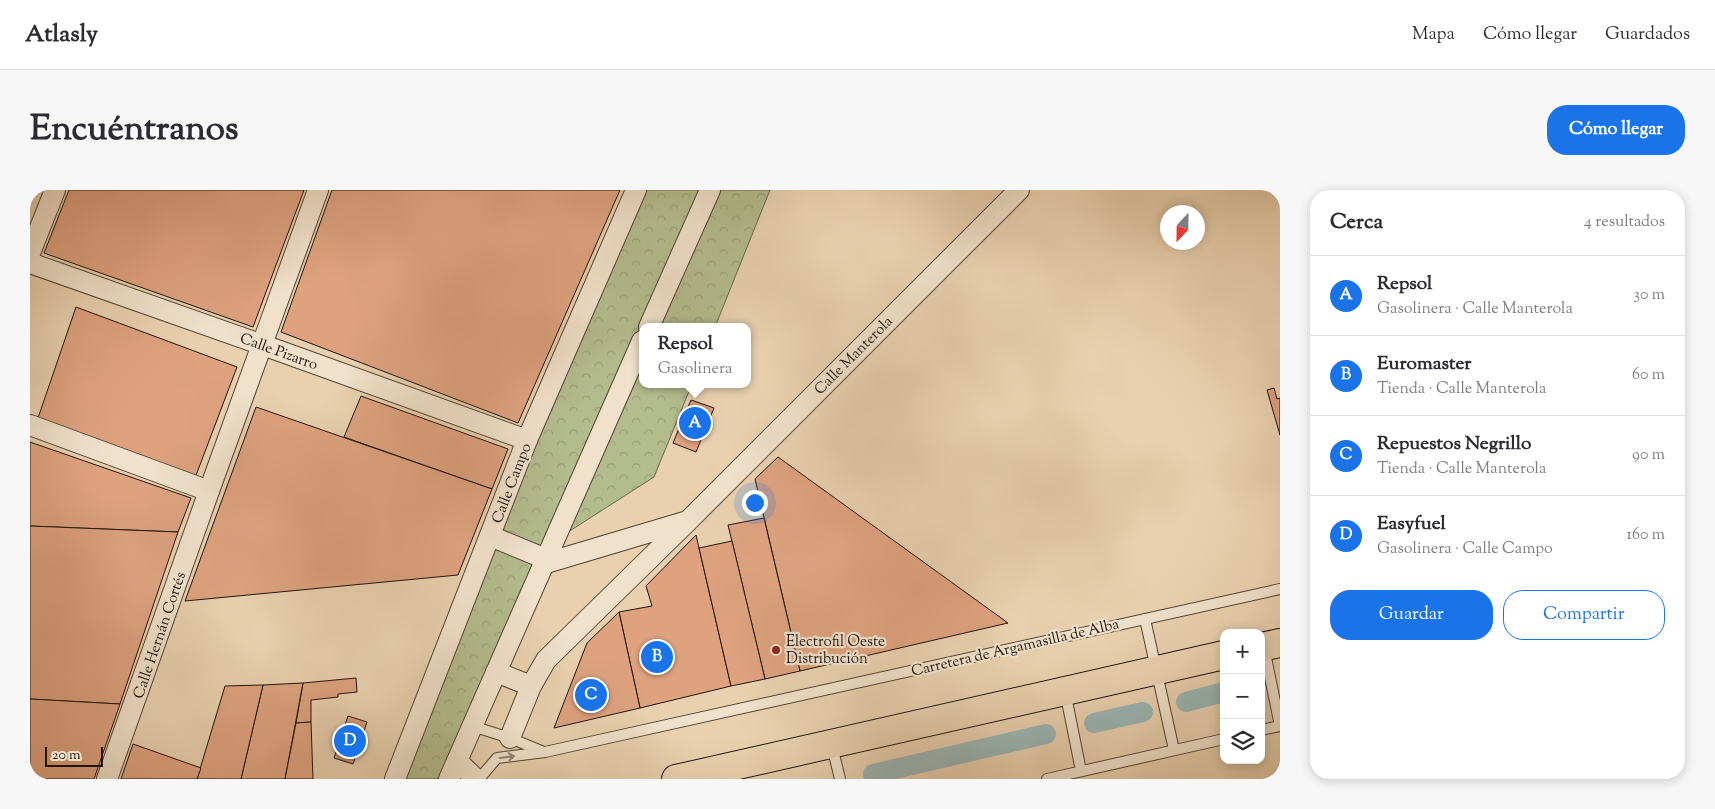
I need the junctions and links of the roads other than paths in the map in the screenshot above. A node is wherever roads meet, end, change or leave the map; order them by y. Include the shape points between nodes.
1 (55, 190) edge
2 (318, 190) edge
3 (636, 190) edge
4 (710, 190) edge
5 (1018, 190) edge
6 (30, 253) edge
7 (30, 263) edge
8 (651, 323) edge
9 (263, 345) junction
10 (639, 348) edge
11 (30, 425) edge
12 (528, 440) junction
13 (209, 491) junction
14 (688, 521) junction
15 (490, 536) junction
16 (544, 562) junction
17 (1280, 589) edge
18 (1145, 619) junction
19 (1268, 645) edge
20 (1220, 656) edge
21 (1156, 671) junction
22 (496, 672) junction
23 (531, 686) junction
24 (1065, 691) junction
25 (472, 726) junction
26 (1280, 726) edge
27 (1265, 729) edge
28 (510, 738) junction
29 (1220, 740) edge
30 (831, 744) junction
31 (1174, 750) junction
32 (545, 752) junction
33 (453, 770) edge
34 (1081, 771) junction
35 (107, 779) edge
36 (395, 779) edge
37 (478, 779) edge
38 (676, 779) edge
39 (840, 779) edge
40 (1047, 779) edge

1 - 6 street
2 - 9 street, Calle Hernán Cortés
3 - 12 street, Calle Campo
4 - 8 street
5 - 14 street, Calle Manterola
7 - 9 street, Calle Pizarro
9 - 12 street, Calle Pizarro
9 - 13 street, Calle Hernán Cortés
10 - 16 street
11 - 13 street
12 - 15 street, Calle Campo
13 - 35 street, Calle Hernán Cortés
14 - 16 street, Calle Manterola
14 - 23 street, Calle Manterola via 546,660
15 - 16 street
15 - 36 street, Calle Campo
16 - 22 street
17 - 18 lane, Carretera de Argamasilla de Alba
18 - 21 lane
18 - 32 lane, Carretera de Argamasilla de Alba
19 - 26 lane
20 - 21 highway
21 - 24 highway
21 - 31 lane
22 - 23 street
22 - 25 street
23 - 28 street, Calle Manterola
24 - 30 highway
24 - 34 lane
25 - 28 lane
25 - 33 street
26 - 27 lane
28 - 32 lane
29 - 31 lane
30 - 38 highway
30 - 39 lane
31 - 34 lane
37 -> 32 lane, Carretera de Argamasilla de Alba via 497,758
33 - 37 street, Carretera de Argamasilla de Alba
34 - 40 lane

